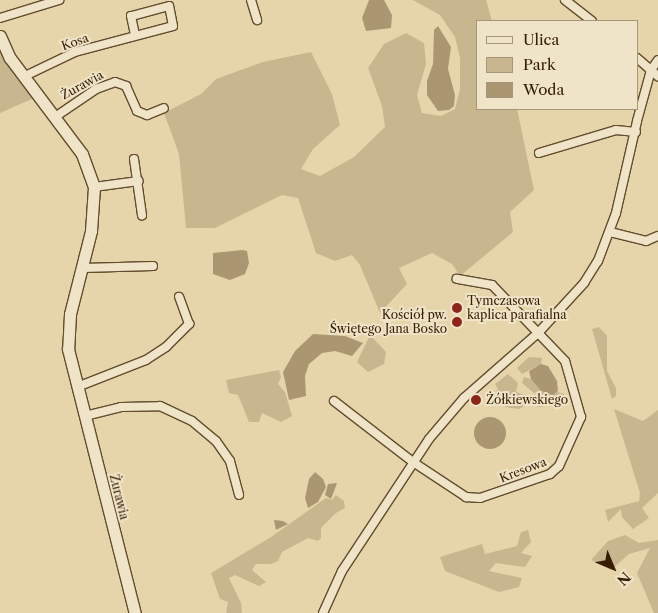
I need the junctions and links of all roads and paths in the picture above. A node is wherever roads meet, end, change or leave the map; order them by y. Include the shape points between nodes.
1 (59, 0) edge
2 (251, 0) edge
3 (565, 0) edge
4 (0, 18) edge
5 (257, 20) dead end
6 (591, 20) edge
7 (135, 35) junction
8 (0, 36) edge
9 (638, 59) edge
10 (658, 60) edge
11 (652, 70) junction
12 (25, 76) junction
13 (658, 76) edge
14 (164, 108) dead end
15 (55, 116) junction
16 (636, 132) junction
17 (539, 153) dead end
18 (134, 159) dead end
19 (139, 181) junction
20 (94, 187) junction
21 (142, 215) dead end
22 (610, 232) junction
23 (658, 236) edge
24 (153, 266) dead end
25 (82, 268) junction
26 (457, 278) dead end
27 (180, 297) dead end
28 (539, 332) junction
29 (77, 387) junction
30 (334, 401) dead end
31 (85, 416) junction
32 (414, 462) junction
33 (239, 496) dead end
34 (135, 613) edge
35 (323, 613) edge

1 - 4 street
2 - 5 street
3 - 6 street
7 - 7 street, Kosa via 131,16 170,6 173,26
7 - 12 street, Kosa via 75,52
8 - 12 street, Żurawia via 10,58
9 - 11 street
10 - 11 street
11 - 13 street
11 - 16 street
12 - 15 street, Żurawia
14 - 15 street, Żurawia via 147,115 137,111 126,86 115,82 96,89
15 - 20 street, Żurawia via 82,154
16 - 17 street via 616,130
16 - 22 street
18 - 19 street
19 - 20 street
19 - 21 street
20 - 25 street, Żurawia via 94,208
22 - 23 street via 646,241
22 - 28 street via 584,283
24 - 25 street
25 - 29 street, Żurawia via 68,331 68,349
26 - 28 street, Kresowa via 492,285
27 - 29 street via 189,324 166,347 146,360
28 - 32 street via 464,398
28 - 32 street, Kresowa via 565,361 581,416 559,466 550,474 480,498 466,497
29 - 31 street, Żurawia
30 - 32 street, Kresowa
31 - 33 street via 121,407 160,406 192,421 216,442 230,461
31 - 34 street, Żurawia
32 - 35 street via 342,571

